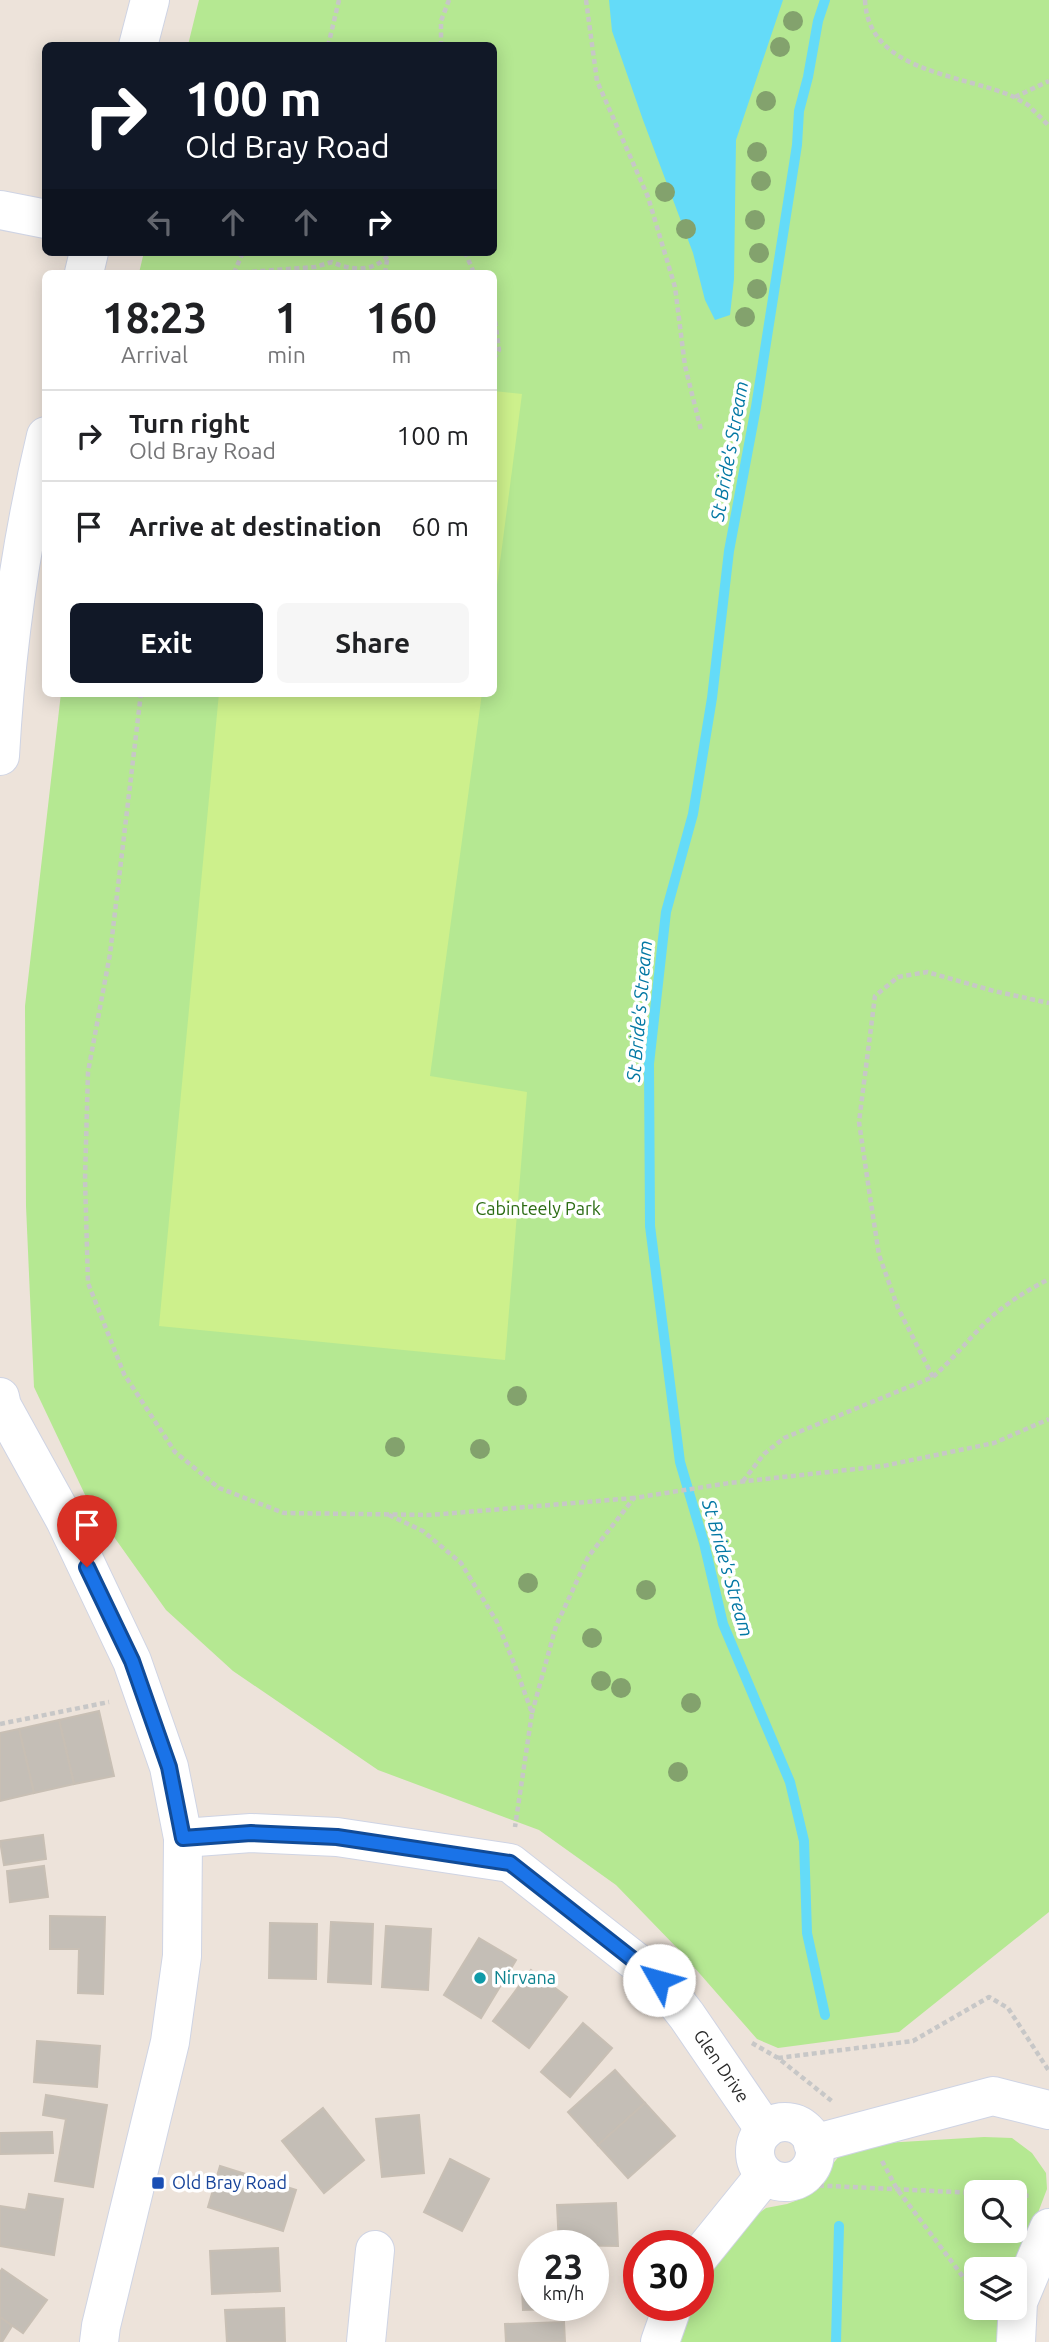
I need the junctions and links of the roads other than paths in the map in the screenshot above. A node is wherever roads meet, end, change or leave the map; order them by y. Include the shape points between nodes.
1 (150, 0) edge
2 (139, 42) edge
3 (0, 210) edge
4 (42, 218) edge
5 (42, 455) edge
6 (1, 704) edge
7 (0, 755) edge
8 (1, 1403) edge
9 (183, 1838) junction
10 (1049, 2110) edge
11 (793, 2165) junction
12 (1049, 2228) edge
13 (714, 2242) edge
14 (375, 2250) dead end
15 (667, 2321) edge
16 (99, 2342) edge
17 (366, 2342) edge
18 (660, 2342) edge
19 (1016, 2342) edge

1 - 2 street
3 - 4 street
5 - 6 street via 23,548
6 - 7 street
8 - 9 street via 65,1520 132,1661 169,1767
9 - 11 street, Glen Drive via 251,1833 337,1837 510,1863 659,1980 765,2130 755,2148 759,2167
9 - 16 street via 182,1956 170,2042
10 - 11 street via 993,2096 866,2129
11 - 13 street
12 - 19 street via 1018,2302
14 - 17 street
15 - 18 street

